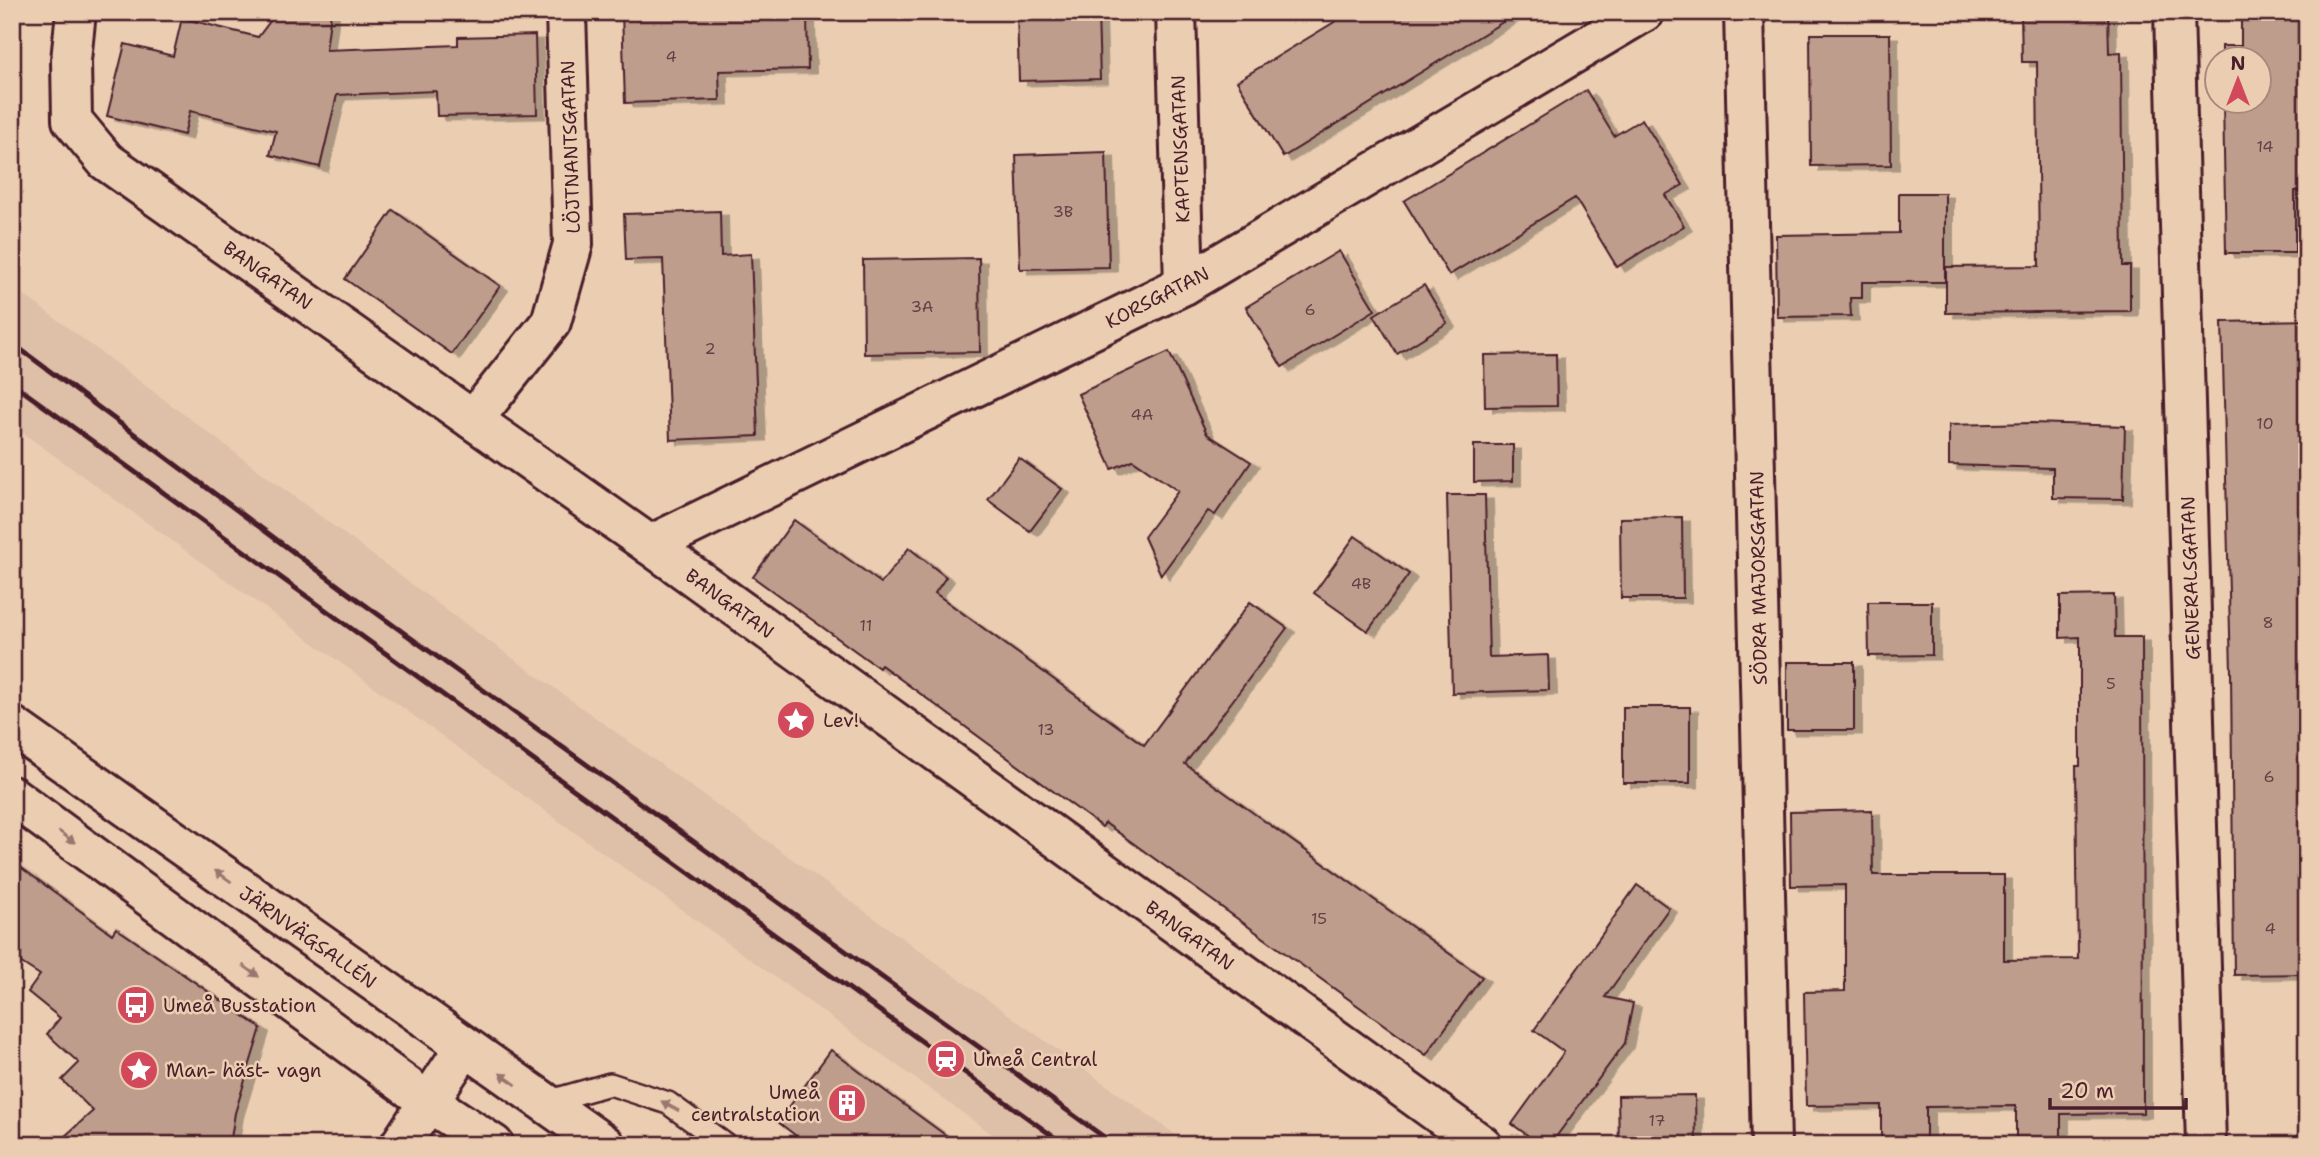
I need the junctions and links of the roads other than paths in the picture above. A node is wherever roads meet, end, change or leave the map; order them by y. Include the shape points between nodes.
1 (76, 12) edge
2 (566, 12) edge
3 (1176, 12) edge
4 (1644, 12) edge
5 (1744, 12) edge
6 (2174, 12) edge
7 (1184, 285) junction
8 (473, 420) junction
9 (650, 545) junction
10 (12, 726) edge
11 (12, 796) edge
12 (464, 1048) junction
13 (428, 1101) junction
14 (543, 1103) junction
15 (400, 1145) edge
16 (494, 1145) edge
17 (605, 1145) edge
18 (726, 1145) edge
19 (1482, 1145) edge
20 (1771, 1145) edge
21 (2206, 1145) edge

1 - 8 street, BANGATAN via 72,120 106,161
2 - 8 street, LÖJTNANTSGATAN via 573,244 551,322
3 - 7 street, KAPTENSGATAN
4 - 7 street, KORSGATAN
5 - 20 street, SÖDRA MAJORSGATAN
6 - 21 street, GENERALSGATAN
7 - 9 street, KORSGATAN
8 - 9 street, BANGATAN
9 - 19 street, BANGATAN
12 -> 10 street, JÄRNVÄGSALLÉN
11 -> 13 street
12 - 13 street
14 -> 12 street, JÄRNVÄGSALLÉN
13 - 15 street
13 - 16 street
14 - 17 street, JÄRNVÄGSALLÉN
18 -> 14 lane via 668,1103 610,1084

